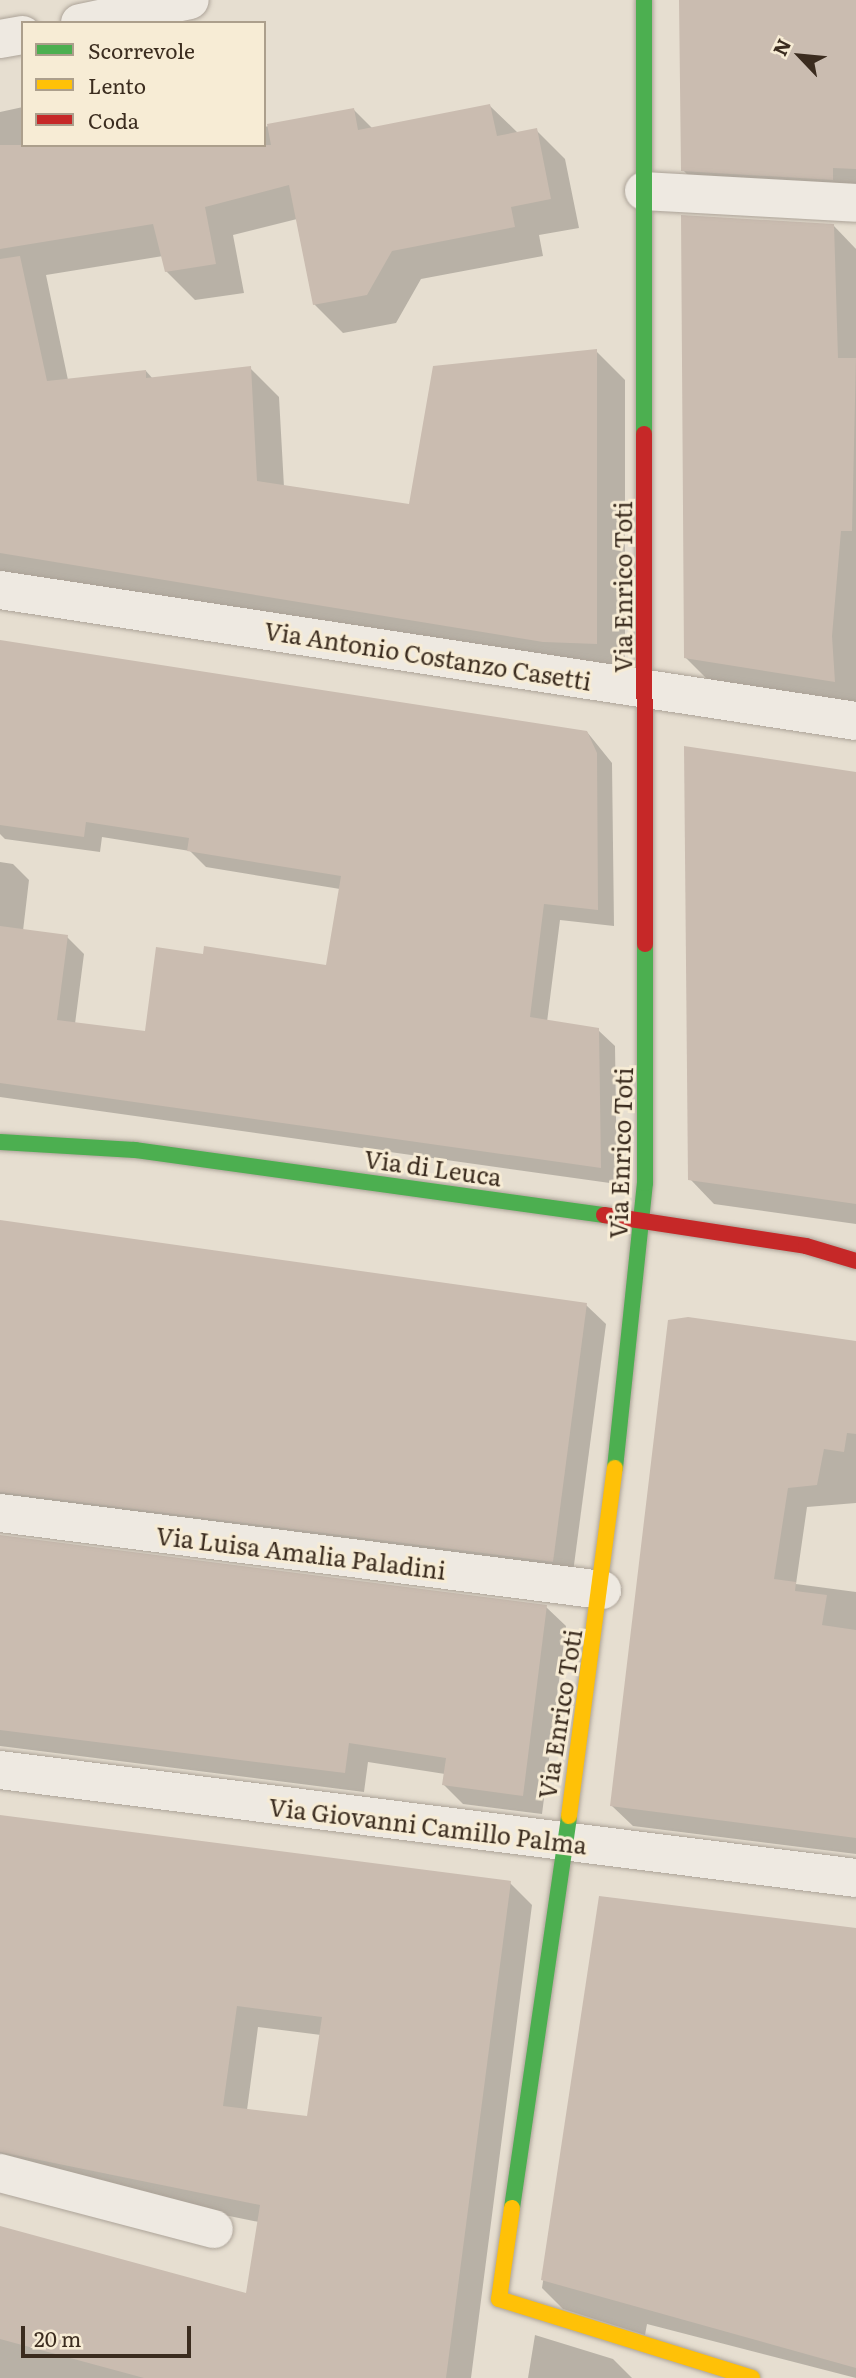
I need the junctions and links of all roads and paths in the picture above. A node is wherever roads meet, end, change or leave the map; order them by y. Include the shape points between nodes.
1 (190, 0) edge
2 (644, 0) edge
3 (90, 21) edge
4 (21, 35) edge
5 (0, 39) edge
6 (644, 191) junction
7 (856, 203) edge
8 (0, 590) edge
9 (645, 688) junction
10 (856, 721) edge
11 (0, 1142) edge
12 (642, 1223) junction
13 (856, 1261) edge
14 (0, 1513) edge
15 (602, 1590) junction
16 (0, 1770) edge
17 (562, 1844) junction
18 (856, 1878) edge
19 (0, 2173) edge
20 (214, 2229) dead end
21 (752, 2378) edge

1 - 3 street
2 - 6 street, Via Enrico Toti
4 - 5 street
6 - 7 street
6 - 9 street, Via Enrico Toti
8 - 9 street, Via Antonio Costanzo Casetti
9 - 10 street, Via Antonio Costanzo Casetti
9 - 12 street, Via Enrico Toti via 647,1155
11 - 12 street, Via di Leuca via 135,1150
12 - 13 street, Via di Leuca via 806,1245
12 - 15 street, Via Enrico Toti
14 - 15 street, Via Luisa Amalia Paladini
15 - 17 street, Via Enrico Toti
16 - 17 street, Via Giovanni Camillo Palma
17 - 18 street, Via Giovanni Camillo Palma
17 - 21 street, Via Enrico Toti via 499,2299
19 - 20 street

